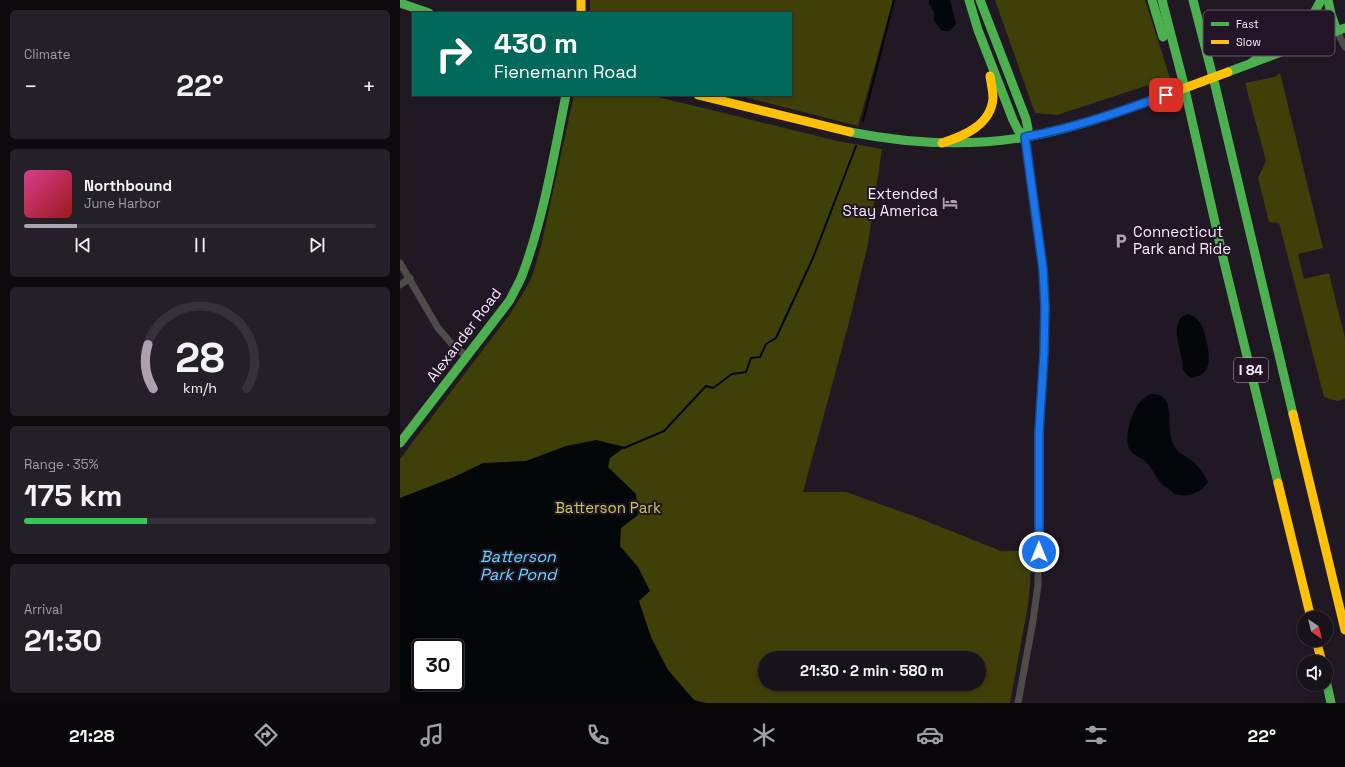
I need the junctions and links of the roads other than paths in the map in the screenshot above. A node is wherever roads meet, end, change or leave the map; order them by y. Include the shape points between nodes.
1 (581, 0) edge
2 (969, 0) edge
3 (980, 0) edge
4 (1152, 0) edge
5 (1162, 0) edge
6 (1193, 0) edge
7 (1327, 1) edge
8 (400, 3) edge
9 (1319, 10) edge
10 (426, 12) edge
11 (581, 12) edge
12 (1335, 20) edge
13 (1341, 29) edge
14 (1203, 39) edge
15 (1345, 47) edge
16 (1207, 56) edge
17 (1261, 56) edge
18 (1270, 56) edge
19 (990, 62) junction
20 (1251, 63) junction
21 (566, 96) edge
22 (702, 96) edge
23 (1192, 122) junction
24 (1025, 137) junction
25 (942, 143) junction
26 (400, 263) edge
27 (410, 278) junction
28 (400, 285) edge
29 (466, 356) junction
30 (400, 443) edge
31 (1309, 611) edge
32 (1345, 630) edge
33 (1329, 691) edge
34 (1018, 703) edge
35 (1332, 703) edge

1 - 11 main road
2 - 19 main road
3 - 24 main road via 1026,119 1028,129
4 - 23 main road
5 - 23 main road, I 84
6 - 14 main road, I 84
7 - 9 main road
8 - 10 main road
12 - 13 main road
13 - 15 street
16 - 32 main road, I 84
17 - 20 main road
18 - 20 main road
19 - 24 main road via 1016,128
19 - 25 main road via 993,98 987,117 970,132
20 - 24 main road, bridge via 1124,110 1081,124
21 - 29 main road, Alexander Road via 542,209 523,274 510,300
22 - 25 main road via 865,135
23 - 31 main road, I 84
24 - 25 main road
24 - 34 street via 1043,269 1045,330 1039,432 1038,585
26 - 27 street
27 - 28 street
27 - 29 street via 438,328
29 - 30 main road, Alexander Road
33 - 35 main road

